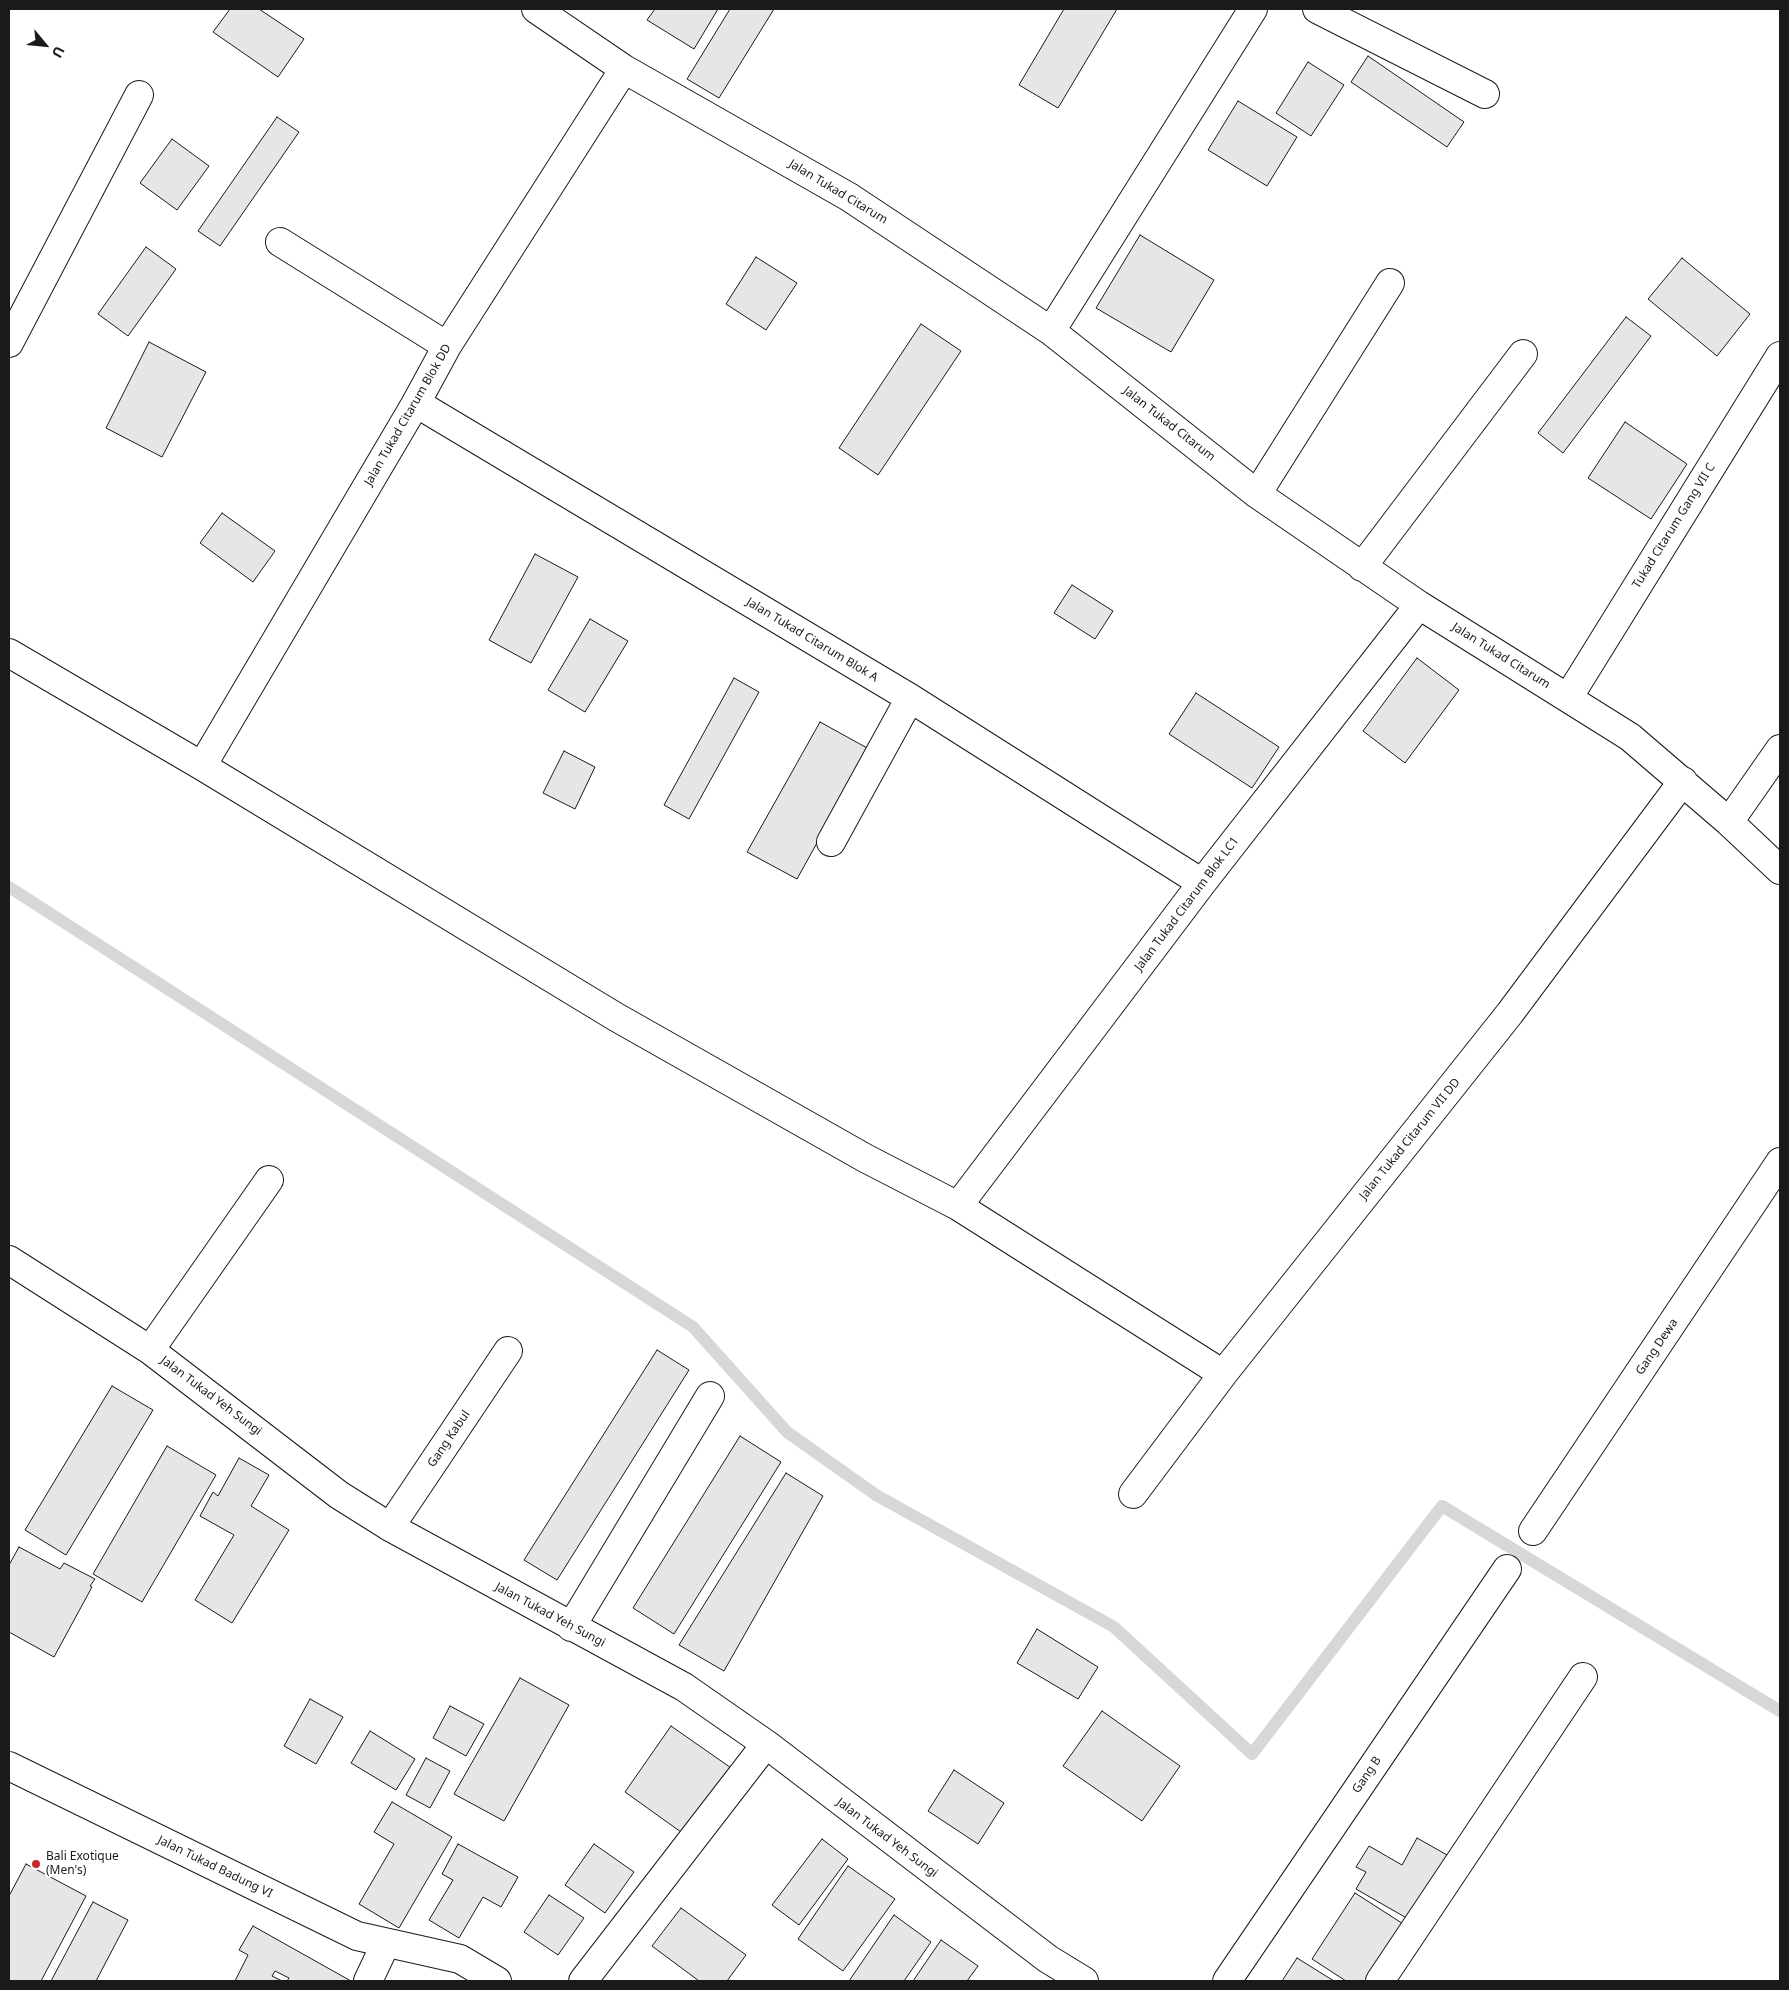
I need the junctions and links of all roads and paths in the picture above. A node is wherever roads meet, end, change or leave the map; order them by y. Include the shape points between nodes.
1 (536, 9) edge
2 (1253, 9) edge
3 (1318, 9) edge
4 (624, 69) junction
5 (1485, 94) dead end
6 (139, 95) dead end
7 (280, 242) dead end
8 (1390, 283) dead end
9 (1051, 330) junction
10 (9, 343) edge
11 (447, 346) junction
12 (1523, 354) dead end
13 (1780, 356) edge
14 (416, 403) junction
15 (1257, 494) junction
16 (1362, 567) junction
17 (1419, 605) junction
18 (9, 653) edge
19 (910, 698) junction
20 (1568, 698) junction
21 (1780, 749) edge
22 (202, 766) junction
23 (1683, 781) junction
24 (1729, 822) junction
25 (831, 842) dead end
26 (1780, 870) edge
27 (1202, 883) junction
28 (1780, 1162) edge
29 (269, 1180) dead end
30 (958, 1206) junction
31 (9, 1260) edge
32 (150, 1350) junction
33 (508, 1351) dead end
34 (1223, 1374) junction
35 (710, 1396) dead end
36 (1133, 1494) dead end
37 (390, 1528) junction
38 (1533, 1531) dead end
39 (1507, 1569) dead end
40 (572, 1627) junction
41 (1583, 1677) dead end
42 (766, 1744) junction
43 (9, 1766) edge
44 (386, 1943) junction
45 (368, 1981) edge
46 (497, 1981) edge
47 (583, 1981) edge
48 (1084, 1981) edge
49 (1227, 1981) edge
50 (1380, 1981) edge

1 - 4 street, Jalan Tukad Citarum
2 - 9 street
3 - 5 street
4 - 9 street, Jalan Tukad Citarum via 849,197
4 - 11 street, Jalan Tukad Citarum Blok DD
6 - 10 street
7 - 11 street
8 - 15 street
9 - 15 street, Jalan Tukad Citarum
11 - 14 street, Jalan Tukad Citarum Blok DD
12 - 16 street
13 - 20 street, Tukad Citarum Gang VII C
14 - 19 street, Jalan Tukad Citarum Blok A
14 - 22 street, Jalan Tukad Citarum Blok DD
15 - 16 street, Jalan Tukad Citarum
16 - 17 street, Jalan Tukad Citarum
17 - 20 street, Jalan Tukad Citarum
17 - 27 street, Jalan Tukad Citarum Blok LC1
18 - 22 street
19 - 25 street
19 - 27 street, Jalan Tukad Citarum Blok A
20 - 23 street, Jalan Tukad Citarum via 1630,737
21 - 24 street
22 - 30 street via 616,1017 865,1158
23 - 24 street, Jalan Tukad Citarum
23 - 34 street, Jalan Tukad Citarum VII DD via 1510,1013
24 - 26 street, Jalan Tukad Citarum
27 - 30 street, Jalan Tukad Citarum Blok LC1
28 - 38 street, Gang Dewa
29 - 32 street
30 - 34 street
31 - 32 street, Jalan Tukad Yeh Sungi
32 - 37 street, Jalan Tukad Yeh Sungi via 339,1495
33 - 37 street, Gang Kabul
34 - 36 street, Jalan Tukad Citarum VII DD
35 - 40 street
37 - 40 street, Jalan Tukad Yeh Sungi
39 - 49 street, Gang B
40 - 42 street, Jalan Tukad Yeh Sungi via 684,1687
41 - 50 street
42 - 47 street
42 - 48 street, Jalan Tukad Yeh Sungi via 1048,1959
43 - 44 street, Jalan Tukad Badung VI via 357,1936
44 - 45 street
44 - 46 street, Jalan Tukad Badung VI via 460,1959

